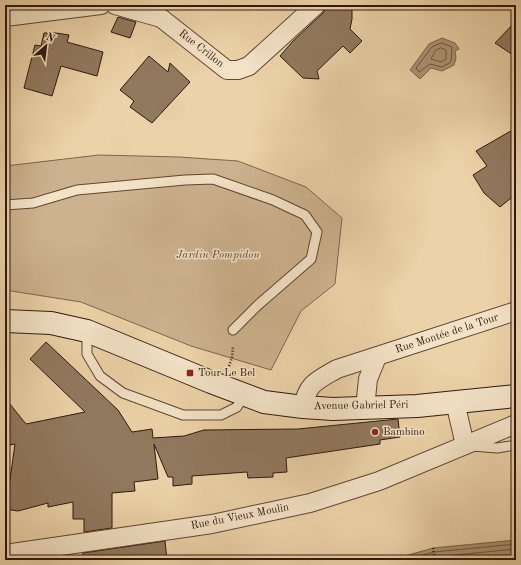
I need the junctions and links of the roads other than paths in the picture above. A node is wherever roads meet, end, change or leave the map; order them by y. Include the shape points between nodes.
1 (101, 5) edge
2 (115, 5) edge
3 (316, 5) edge
4 (5, 17) edge
5 (5, 205) edge
6 (516, 311) edge
7 (5, 321) edge
8 (233, 330) road end
9 (87, 331) junction
10 (377, 357) junction
11 (244, 395) junction
12 (516, 396) edge
13 (455, 402) junction
14 (303, 407) junction
15 (365, 408) junction
16 (516, 424) edge
17 (465, 445) junction
18 (516, 445) edge
19 (5, 554) edge

1 - 4 street
2 - 3 street, Rue Crillon via 160,18 227,70 249,66
5 - 8 lane via 32,203 77,190 213,179 273,200 305,215 317,232 311,259
6 - 10 street, Rue Montée de la Tour
7 - 9 main road, Avenue Gabriel Péri via 52,323
9 - 11 main road, Avenue Gabriel Péri
9 - 11 lane via 87,354 100,376 123,393 183,416 221,415 237,407
10 - 14 street, Rue Montée de la Tour via 337,369 316,380 305,394
10 - 15 street via 368,379
11 - 14 main road, Avenue Gabriel Péri via 264,402
12 - 13 main road, Avenue Gabriel Péri
13 - 15 main road, Avenue Gabriel Péri
13 - 17 street
14 - 15 main road, Avenue Gabriel Péri
16 - 17 street, Rue du Vieux Moulin
17 - 18 lane via 497,448
17 - 19 street, Rue du Vieux Moulin via 379,481 310,504 212,524

